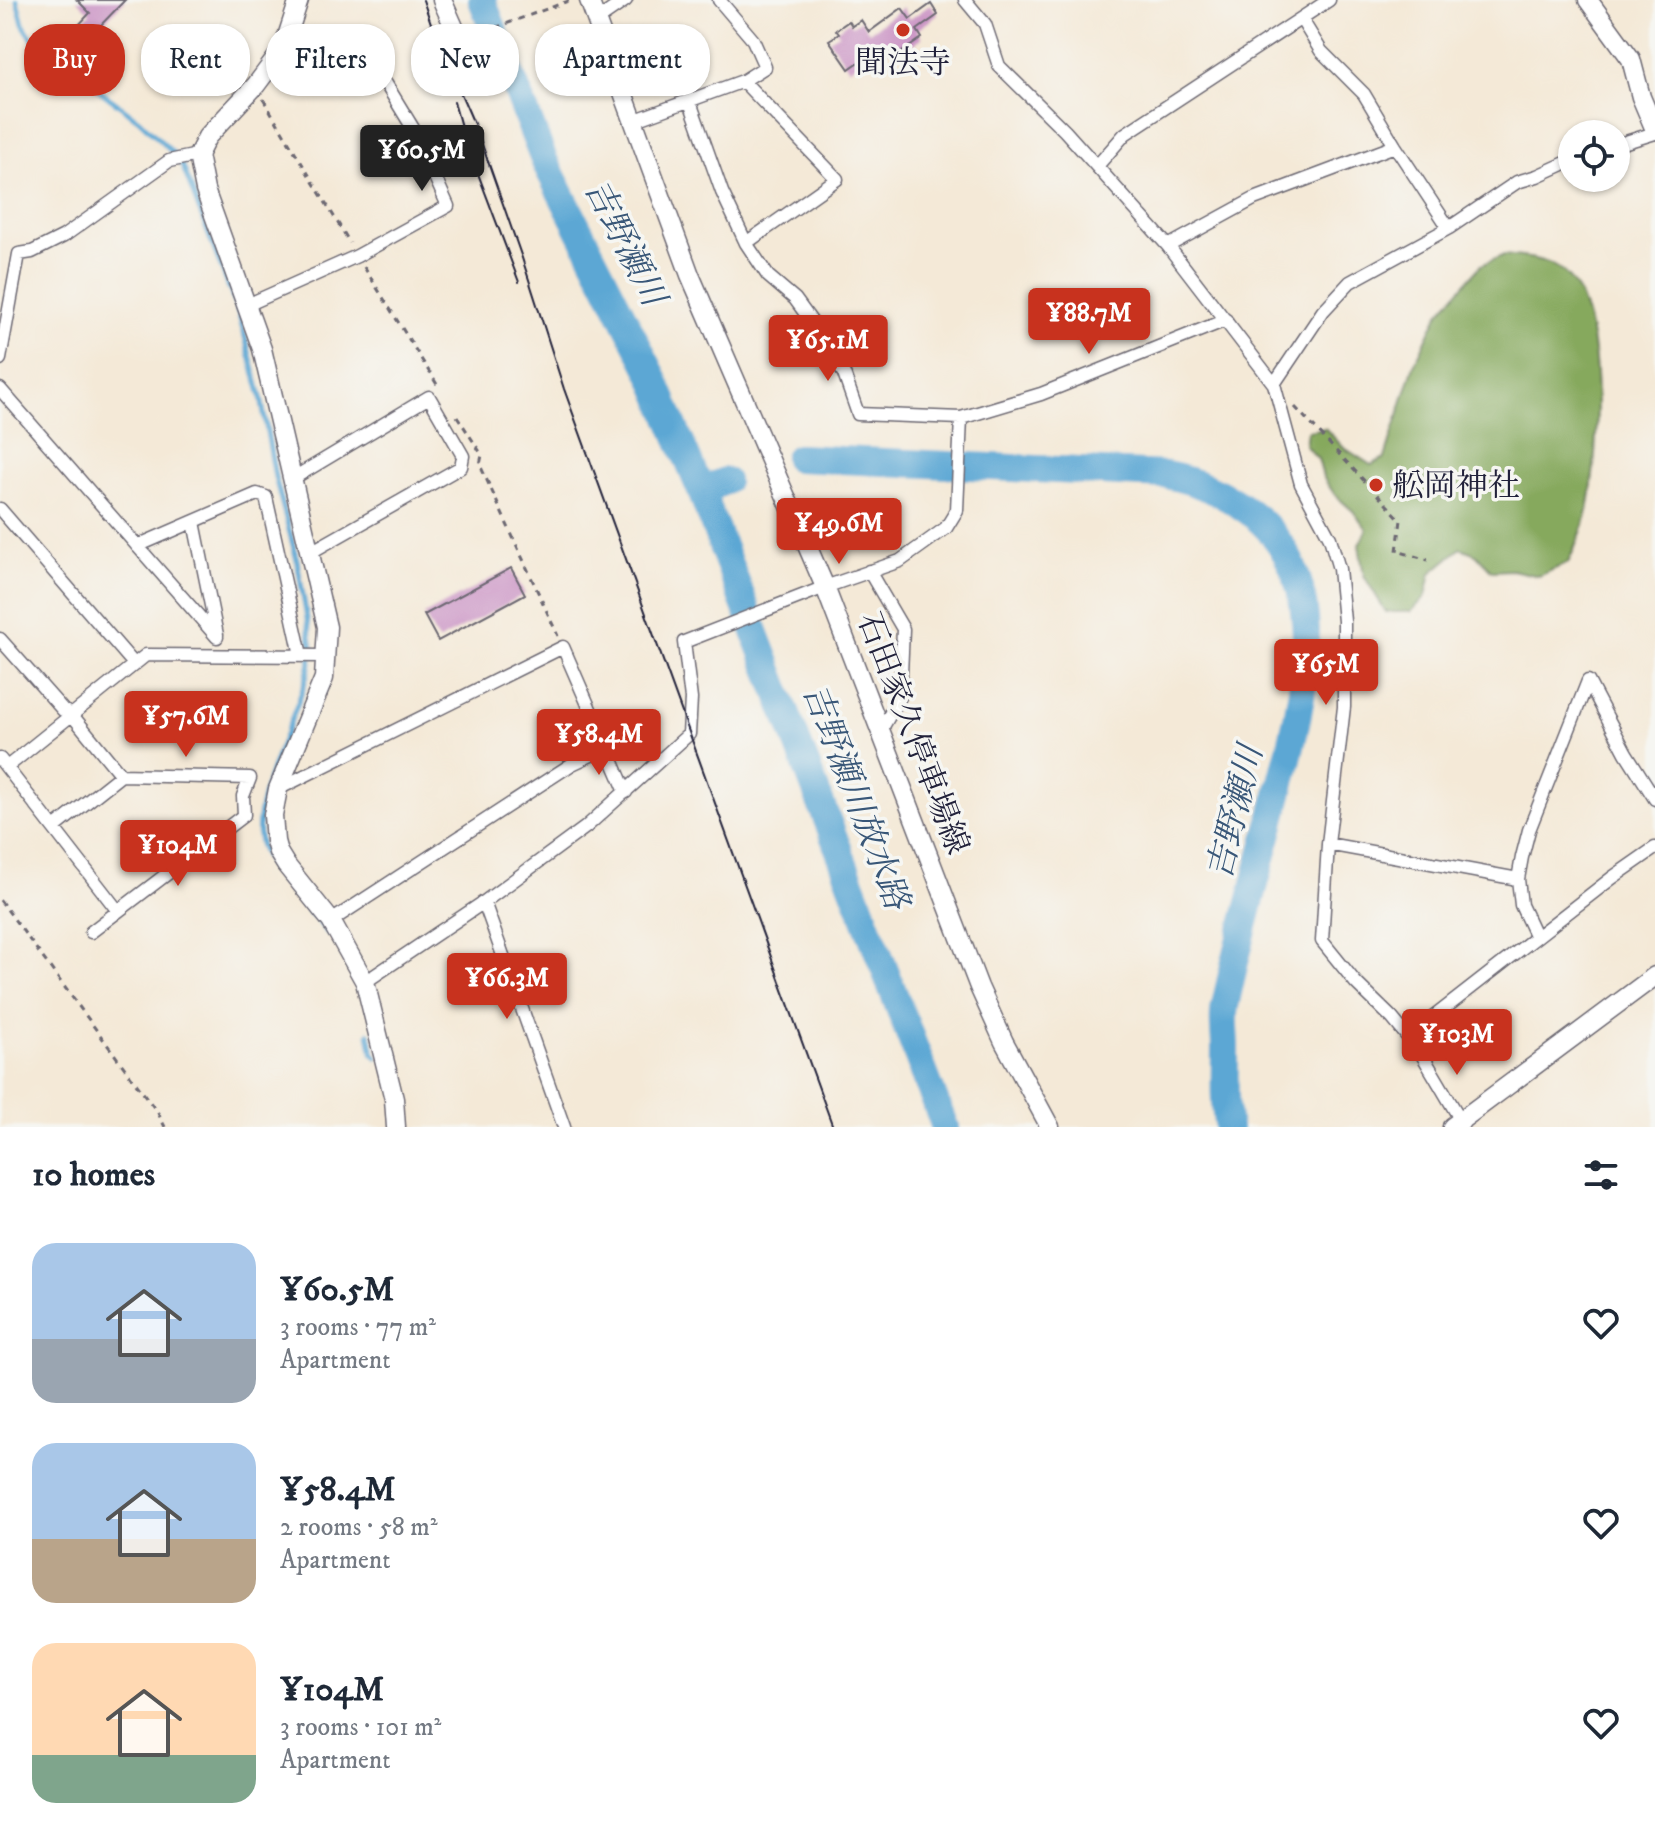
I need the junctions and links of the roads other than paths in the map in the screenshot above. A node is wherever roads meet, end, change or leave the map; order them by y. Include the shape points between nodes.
1 (299, 0) edge
2 (442, 0) edge
3 (589, 0) edge
4 (626, 0) edge
5 (719, 0) edge
6 (965, 0) edge
7 (1329, 0) edge
8 (1588, 0) edge
9 (597, 20) junction
10 (1302, 20) junction
11 (291, 24) edge
12 (453, 24) edge
13 (266, 72) edge
14 (743, 81) junction
15 (393, 96) edge
16 (690, 102) junction
17 (633, 121) junction
18 (1655, 131) edge
19 (1630, 140) edge
20 (1395, 146) junction
21 (192, 156) junction
22 (1097, 166) junction
23 (1558, 166) edge
24 (1449, 228) junction
25 (746, 243) junction
26 (1168, 246) junction
27 (247, 305) junction
28 (1226, 320) junction
29 (0, 359) edge
30 (1274, 384) junction
31 (0, 389) edge
32 (961, 418) junction
33 (292, 479) junction
34 (0, 509) edge
35 (194, 522) junction
36 (137, 546) junction
37 (311, 552) junction
38 (869, 571) junction
39 (825, 587) junction
40 (217, 637) junction
41 (0, 639) edge
42 (220, 654) junction
43 (313, 655) junction
44 (134, 664) junction
45 (72, 715) junction
46 (881, 730) junction
47 (606, 748) junction
48 (3, 763) edge
49 (121, 775) junction
50 (278, 789) junction
51 (626, 792) junction
52 (1655, 799) edge
53 (54, 828) junction
54 (1328, 844) junction
55 (1655, 848) edge
56 (1518, 879) junction
57 (484, 902) junction
58 (118, 911) junction
59 (331, 921) junction
60 (91, 932) dead end
61 (1536, 937) junction
62 (1655, 976) edge
63 (365, 982) junction
64 (1408, 1037) junction
65 (1459, 1125) edge
66 (396, 1127) edge
67 (564, 1127) edge
68 (1050, 1127) edge

1 - 11 main road
2 - 12 main road
3 - 9 main road, 石田家久停車場線
4 - 9 street
5 - 14 street via 753,40 765,67
6 - 22 street via 985,24 999,66
7 - 10 street
8 - 18 main road via 1631,59
9 - 17 main road, 石田家久停車場線
10 - 20 street via 1321,51 1364,94
10 - 22 street via 1125,134
13 - 21 main road
14 - 16 street
14 - 25 street via 837,179
15 - 27 street via 448,206 357,256
16 - 17 street
16 - 25 street
17 - 39 main road, 石田家久停車場線 via 690,275
18 - 19 street
20 - 24 street
20 - 26 street via 1254,199
21 - 27 main road
21 - 29 street via 169,161 64,236 19,254
22 - 26 street
23 - 24 street via 1517,182
24 - 30 street via 1350,282 1323,311
25 - 32 street via 819,332 844,374 858,414
26 - 28 street
27 - 33 main road
28 - 30 street
28 - 32 street via 1041,394
30 - 54 street via 1301,484 1330,538 1339,569 1344,707
31 - 36 street
32 - 38 street via 957,510 946,528 915,552
33 - 37 main road
33 - 37 street via 429,397 463,456 461,467
34 - 44 street
35 - 36 street
35 - 40 street
35 - 43 street via 257,494 266,497
36 - 40 street
37 - 43 main road via 326,618
38 - 39 street
38 - 46 street via 903,629 900,697
39 - 46 main road, 石田家久停車場線
39 - 51 street via 684,642 691,691 689,734
40 - 42 street
41 - 45 street
42 - 43 street
42 - 44 street via 146,655
43 - 50 main road via 324,678
44 - 45 street
45 - 48 street
45 - 49 street
46 - 68 main road, 石田家久停車場線 via 979,987
47 - 50 street via 563,647
47 - 51 street
47 - 59 street via 572,764
48 - 53 street
49 - 53 street
49 - 58 street via 250,778 243,796 244,815
50 - 59 main road via 273,815 278,852
51 - 57 street
52 - 56 street via 1588,681 1529,830
53 - 58 street
54 - 56 street
54 - 64 street via 1322,941
55 - 61 street
56 - 61 street via 1521,905
57 - 63 street
57 - 67 street
58 - 60 street
59 - 63 main road
61 - 64 street
62 - 65 main road
63 - 66 main road
64 - 65 street

